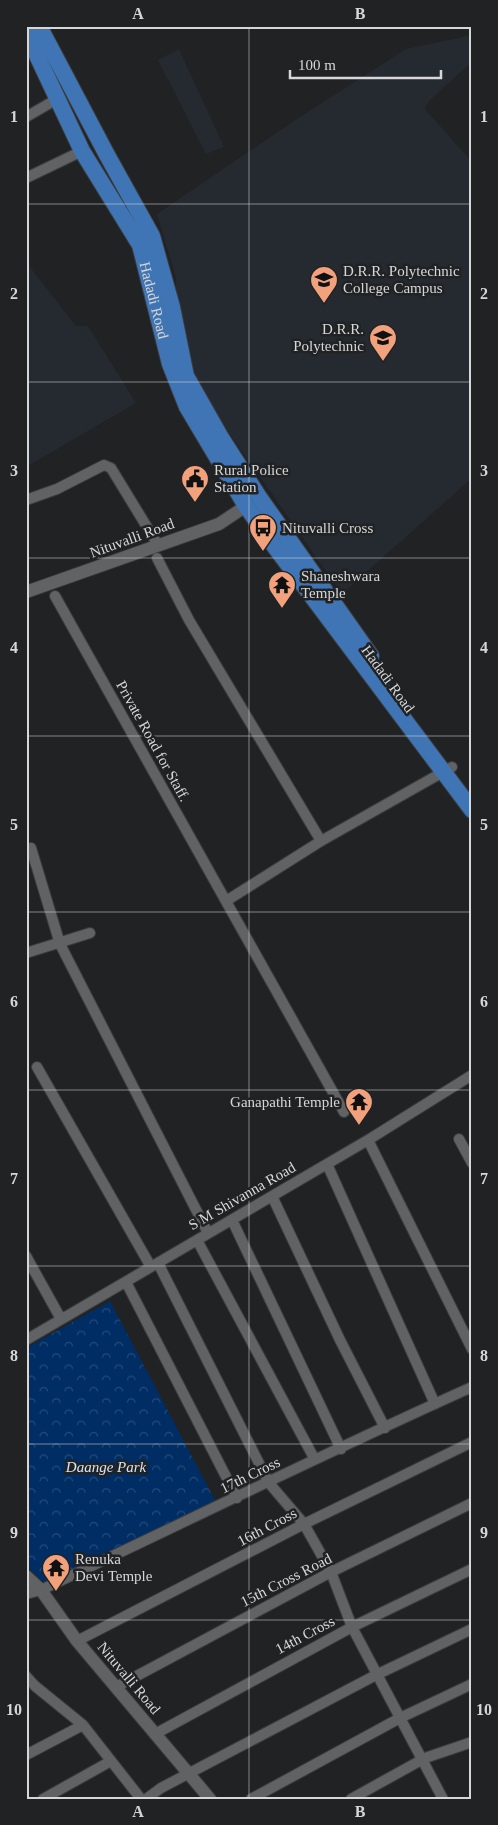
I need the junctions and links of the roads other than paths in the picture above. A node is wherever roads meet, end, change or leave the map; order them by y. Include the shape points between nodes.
1 (39, 26) edge
2 (26, 32) edge
3 (57, 99) junction
4 (26, 117) edge
5 (82, 151) junction
6 (26, 178) edge
7 (26, 500) edge
8 (246, 506) junction
9 (158, 545) junction
10 (156, 558) dead end
11 (26, 592) edge
12 (55, 596) dead end
13 (447, 769) junction
14 (472, 794) edge
15 (472, 810) edge
16 (321, 841) junction
17 (26, 849) edge
18 (226, 901) junction
19 (90, 933) dead end
20 (60, 944) junction
21 (26, 953) edge
22 (37, 1067) dead end
23 (472, 1075) edge
24 (344, 1112) dead end
25 (459, 1138) dead end
26 (368, 1140) junction
27 (472, 1163) edge
28 (327, 1164) junction
29 (272, 1196) junction
30 (232, 1220) junction
31 (208, 1234) junction
32 (197, 1240) junction
33 (26, 1256) edge
34 (154, 1265) junction
35 (126, 1282) junction
36 (61, 1319) junction
37 (26, 1340) edge
38 (472, 1350) edge
39 (472, 1387) edge
40 (435, 1404) junction
41 (385, 1428) junction
42 (472, 1442) edge
43 (341, 1449) junction
44 (314, 1458) junction
45 (269, 1483) junction
46 (237, 1498) junction
47 (472, 1503) edge
48 (304, 1524) junction
49 (472, 1569) edge
50 (331, 1572) junction
51 (26, 1576) edge
52 (41, 1590) junction
53 (26, 1594) edge
54 (352, 1627) junction
55 (472, 1629) edge
56 (77, 1641) junction
57 (376, 1674) junction
58 (26, 1676) edge
59 (472, 1684) edge
60 (116, 1687) junction
61 (31, 1689) edge
62 (400, 1718) junction
63 (83, 1724) junction
64 (154, 1734) junction
65 (472, 1742) edge
66 (26, 1755) edge
67 (424, 1760) junction
68 (111, 1761) junction
69 (188, 1775) junction
70 (152, 1797) edge
71 (42, 1799) edge
72 (141, 1799) edge
73 (210, 1799) edge
74 (251, 1799) edge
75 (351, 1799) edge
76 (443, 1799) edge

1 - 13 main road, Hadadi Road via 152,236 172,307 186,376 220,436
2 - 3 main road, Hadadi Road
3 - 4 street
3 - 5 main road, Hadadi Road
5 - 6 street
5 - 8 main road, Hadadi Road via 140,245 170,364 187,407
7 - 9 street via 57,489 104,465 111,468
8 - 9 street, Nituvalli Road via 219,524
8 - 13 main road, Hadadi Road
9 - 11 street, Nituvalli Road
10 - 16 street via 189,620
12 - 18 street, Private Road for Staff.
13 - 14 main road, Hadadi Road
13 - 15 main road
13 - 16 street
16 - 18 street
17 - 20 street via 31,848
18 - 24 street, Private Road for Staff.
19 - 20 street
20 - 21 street
20 - 31 street
22 - 34 street
23 - 26 street, S M Shivanna Road
25 - 27 street
26 - 28 street, S M Shivanna Road
26 - 38 street
28 - 29 street, S M Shivanna Road
28 - 40 street
29 - 30 street, S M Shivanna Road
29 - 41 street
30 - 31 street, S M Shivanna Road
30 - 43 street
31 - 32 street, S M Shivanna Road
32 - 34 street, S M Shivanna Road
32 - 44 street
33 - 36 street
34 - 35 street, S M Shivanna Road
34 - 45 street
35 - 36 street, S M Shivanna Road
35 - 46 street
36 - 37 street, S M Shivanna Road
39 - 40 street, 17th Cross
40 - 41 street, 17th Cross
41 - 43 street, 17th Cross
42 - 48 street, 16th Cross
43 - 44 street, 17th Cross
44 - 45 street, 17th Cross
45 - 46 street, 17th Cross
45 - 48 street
46 - 52 street, 17th Cross
47 - 50 street, 15th Cross Road
48 - 50 street
48 - 56 street, 16th Cross
49 - 54 street, 14th Cross
50 - 54 street
50 - 60 street, 15th Cross Road
51 - 52 street, Nituvalli Road
52 - 53 street, 17th Cross
52 - 56 street, Nituvalli Road
54 - 57 street
54 - 64 street, 14th Cross
55 - 57 street
56 - 60 street, Nituvalli Road
57 - 62 street
57 - 69 street
58 - 61 street
59 - 62 street
60 - 64 street, Nituvalli Road
61 - 63 street
62 - 67 street
62 - 74 street
63 - 66 street
63 - 68 street
64 - 69 street, Nituvalli Road
65 - 67 street
67 - 75 street
67 - 76 street
68 - 71 street
68 - 72 street
69 - 70 street
69 - 73 street, Nituvalli Road

